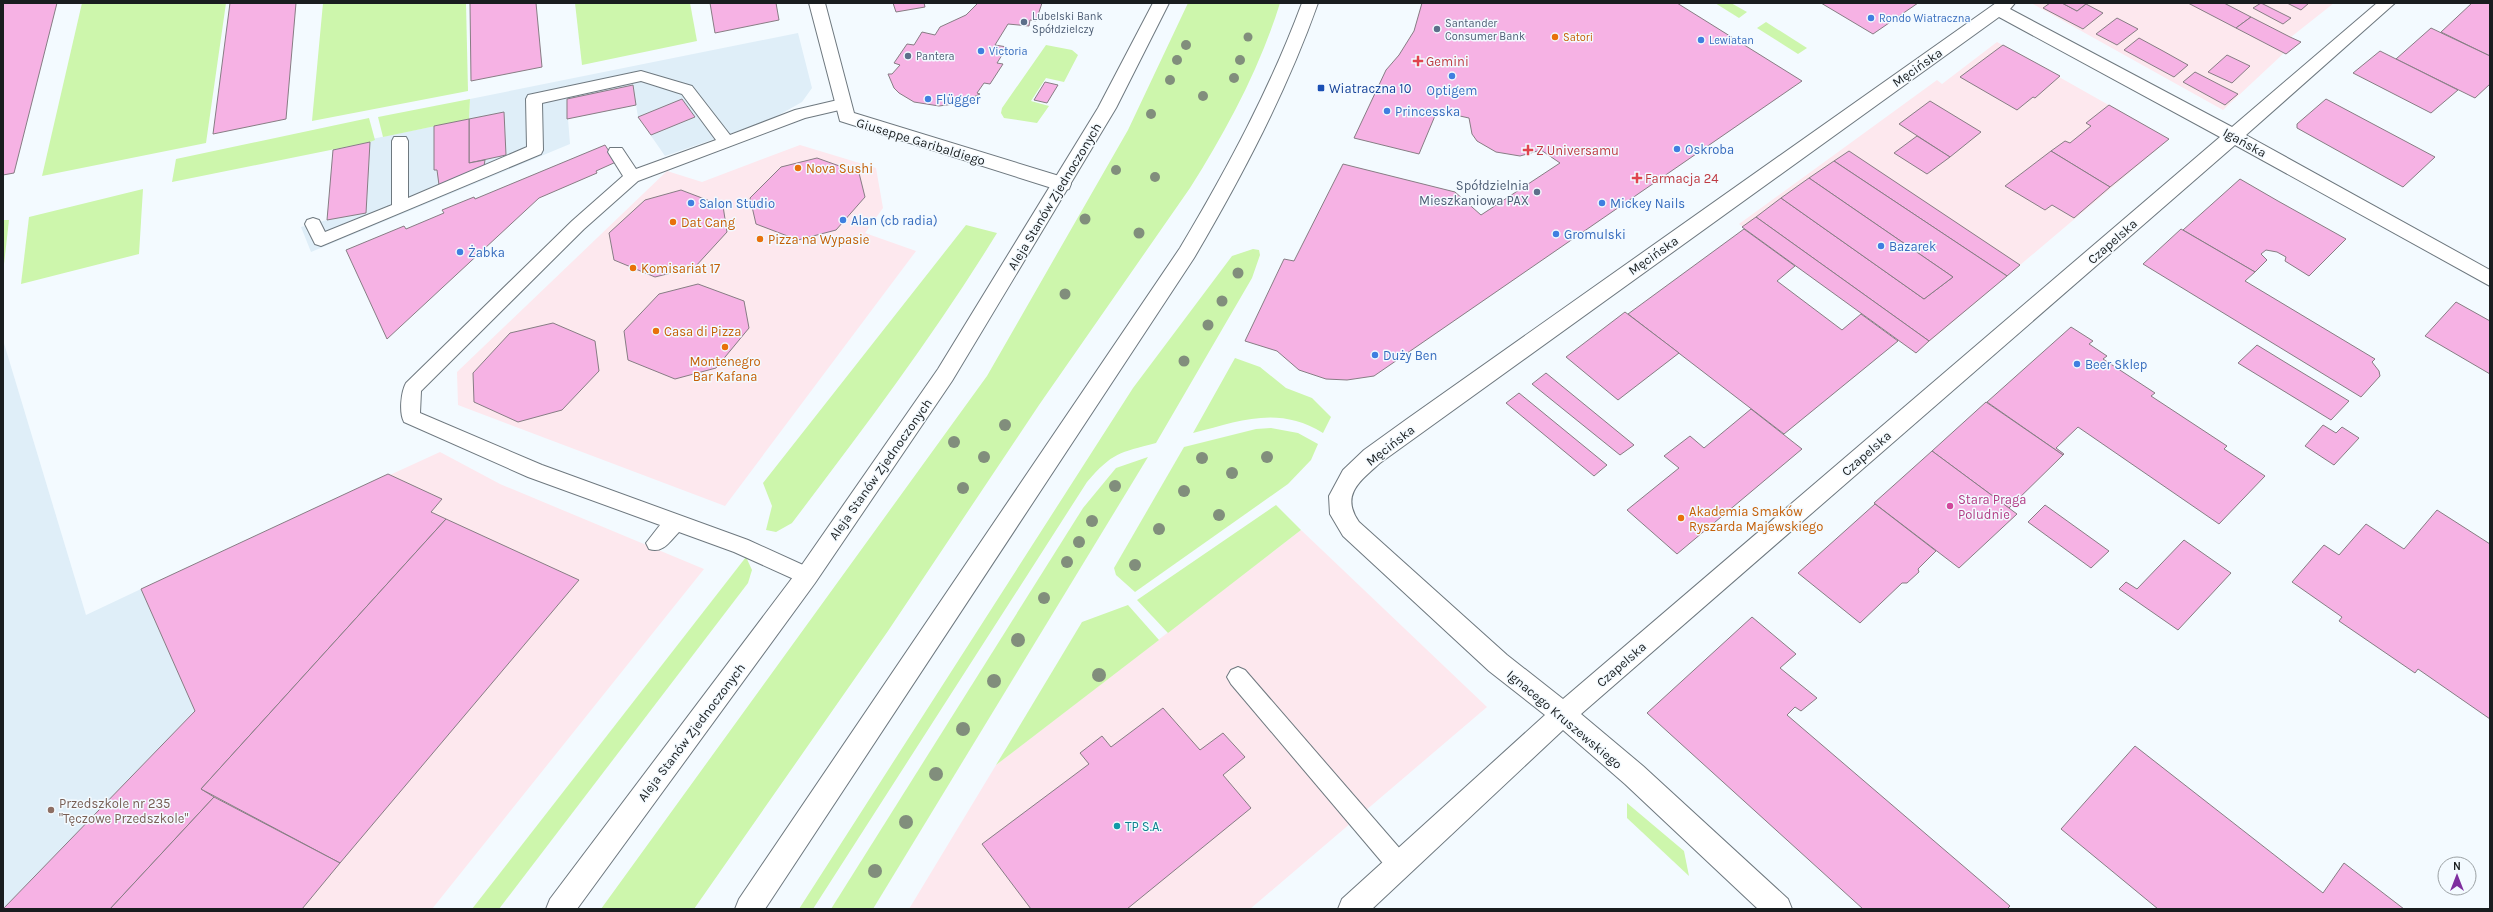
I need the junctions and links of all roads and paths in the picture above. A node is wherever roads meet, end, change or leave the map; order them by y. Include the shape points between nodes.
1 (816, 3) edge
2 (1161, 3) edge
3 (1310, 3) edge
4 (2387, 3) edge
5 (2002, 6) edge
6 (842, 104) junction
7 (2234, 136) junction
8 (400, 140) dead end
9 (726, 141) junction
10 (616, 152) dead end
11 (632, 177) junction
12 (1062, 184) junction
13 (400, 208) junction
14 (313, 224) dead end
15 (2490, 279) edge
16 (675, 522) junction
17 (1351, 529) joint
18 (656, 543) dead end
19 (807, 576) junction
20 (1238, 677) dead end
21 (1563, 714) junction
22 (1400, 866) junction
23 (560, 909) edge
24 (749, 909) edge
25 (1352, 909) edge
26 (1778, 909) edge

1 - 6 street, Giuseppe Garibaldiego
2 - 12 street, Aleja Stanów Zjednoczonych via 1107,108
3 - 24 street via 1278,86 1238,167 1187,253
4 - 7 street, Czapelska
5 - 7 street, Igańska
5 - 17 street, Męcińska via 1416,425 1359,469 1344,486 1340,496 1342,517
6 - 9 lane via 801,114
6 - 12 street, Giuseppe Garibaldiego via 846,117
7 - 15 street, Igańska
7 - 21 street, Czapelska
8 - 13 lane
9 - 11 lane
9 - 13 lane via 687,90 641,76 534,99 535,150
10 - 11 lane
11 - 16 lane via 578,225 412,388 411,417 535,471
12 - 19 street, Aleja Stanów Zjednoczonych via 945,375
13 - 14 lane via 321,240
16 - 18 lane
16 - 19 lane via 741,546
17 - 21 street, Ignacego Kruszewskiego via 1498,663
19 - 23 street, Aleja Stanów Zjednoczonych
20 - 22 lane
21 - 22 street, Czapelska
21 - 26 street, Ignacego Kruszewskiego via 1634,775
22 - 25 street, Czapelska

